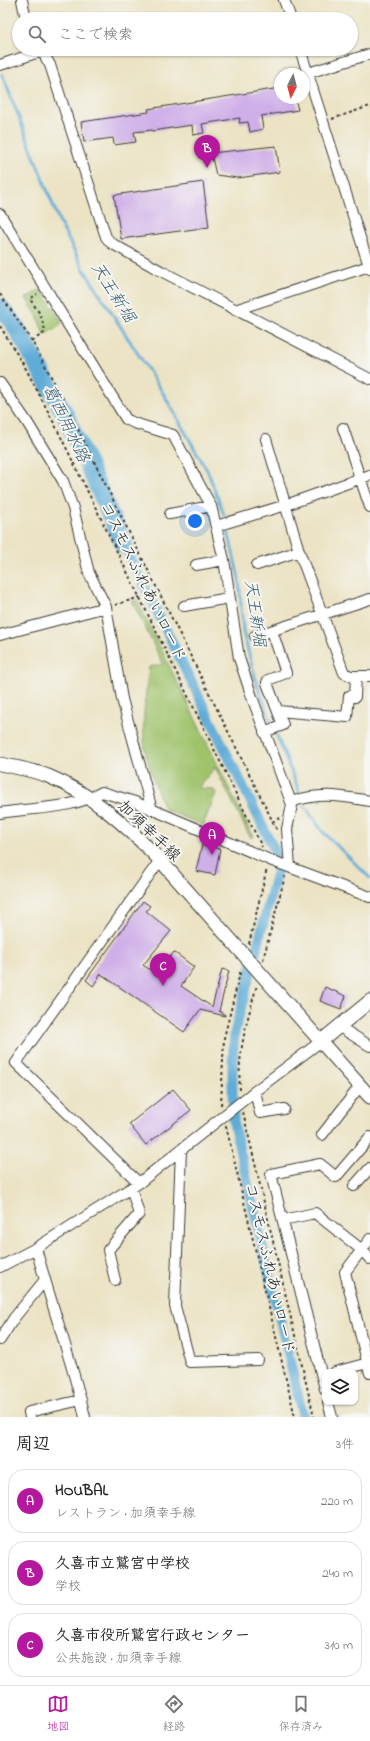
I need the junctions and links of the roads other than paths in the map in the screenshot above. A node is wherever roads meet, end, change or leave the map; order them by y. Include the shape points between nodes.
1 (22, 0) edge
2 (284, 0) edge
3 (25, 12) edge
4 (288, 12) edge
5 (370, 54) edge
6 (25, 56) edge
7 (45, 56) edge
8 (302, 56) edge
9 (0, 65) edge
10 (306, 68) edge
11 (310, 72) edge
12 (310, 79) edge
13 (0, 214) edge
14 (370, 268) edge
15 (235, 310) junction
16 (370, 379) edge
17 (0, 383) edge
18 (343, 428) dead end
19 (266, 439) dead end
20 (365, 477) edge
21 (286, 505) junction
22 (211, 506) junction
23 (370, 507) edge
24 (170, 514) dead end
25 (216, 526) junction
26 (299, 551) junction
27 (224, 560) junction
28 (257, 565) dead end
29 (196, 566) dead end
30 (229, 598) junction
31 (370, 598) edge
32 (184, 606) dead end
33 (106, 607) junction
34 (323, 615) junction
35 (272, 631) junction
36 (0, 635) edge
37 (255, 636) dead end
38 (356, 676) junction
39 (370, 676) edge
40 (278, 711) junction
41 (264, 732) junction
42 (0, 764) edge
43 (90, 799) junction
44 (370, 801) edge
45 (291, 802) junction
46 (152, 810) junction
47 (0, 813) edge
48 (160, 860) junction
49 (286, 868) junction
50 (370, 897) edge
51 (370, 1002) edge
52 (338, 1026) junction
53 (320, 1042) junction
54 (370, 1046) edge
55 (360, 1086) junction
56 (255, 1091) junction
57 (370, 1097) edge
58 (284, 1109) dead end
59 (322, 1135) dead end
60 (370, 1137) edge
61 (181, 1150) junction
62 (370, 1168) edge
63 (135, 1186) junction
64 (354, 1186) dead end
65 (283, 1220) junction
66 (370, 1239) edge
67 (36, 1248) junction
68 (362, 1250) junction
69 (370, 1259) edge
70 (0, 1267) edge
71 (114, 1280) dead end
72 (44, 1281) junction
73 (359, 1327) junction
74 (370, 1333) edge
75 (0, 1340) edge
76 (258, 1360) dead end
77 (369, 1368) edge
78 (358, 1369) edge
79 (322, 1371) edge
80 (81, 1400) junction
81 (329, 1405) edge
82 (30, 1417) edge
83 (85, 1417) edge
84 (332, 1417) edge

1 - 3 street
2 - 4 street
5 - 11 street
6 - 9 street
7 - 15 street via 110,243
8 - 10 street
12 - 14 street
13 - 22 street via 126,419 173,435
14 - 15 street
15 - 16 street
17 - 33 street via 63,481 73,508 89,573
18 - 20 street
19 - 21 street
20 - 21 street
20 - 23 street
21 - 25 street
21 - 26 street
22 - 24 street
22 - 25 street
25 - 27 street
26 - 28 street
26 - 34 street
27 - 29 street
27 - 30 street
30 - 32 street
30 - 41 street via 239,658
31 - 34 street
33 - 36 street
33 - 46 street via 122,700
34 - 35 street
34 - 38 street via 344,673
35 - 37 street
35 - 40 street via 286,673 268,680 267,683
38 - 39 street
38 - 40 street via 355,697 349,696 346,717
40 - 41 street via 283,725
41 - 45 street
42 - 43 main road, 加須幸手線 via 48,776
43 - 46 street via 102,792
43 - 47 street via 69,805
43 - 48 main road, 加須幸手線 via 111,813
44 - 45 street via 323,794
45 - 49 street
46 - 49 street
48 - 53 main road, 加須幸手線
48 - 63 street via 16,1063
49 - 50 street
51 - 52 main road
52 - 53 main road
52 - 54 street
53 - 55 main road
53 - 56 street
55 - 57 main road
55 - 59 street
56 - 58 street via 260,1114
56 - 61 street via 224,1111
60 - 65 street via 336,1177 320,1164 271,1174
61 - 63 street
61 - 76 street via 176,1306 190,1362
62 - 64 street
63 - 67 street
63 - 71 street via 139,1214 108,1250
65 - 68 street via 315,1213
65 - 79 street
66 - 68 street
67 - 70 street
67 - 72 street
68 - 69 street
68 - 73 street via 345,1272
72 - 75 street
72 - 80 street
73 - 74 street
73 - 77 street
77 - 78 street
80 - 82 street via 29,1412
80 - 83 street
81 - 84 street

